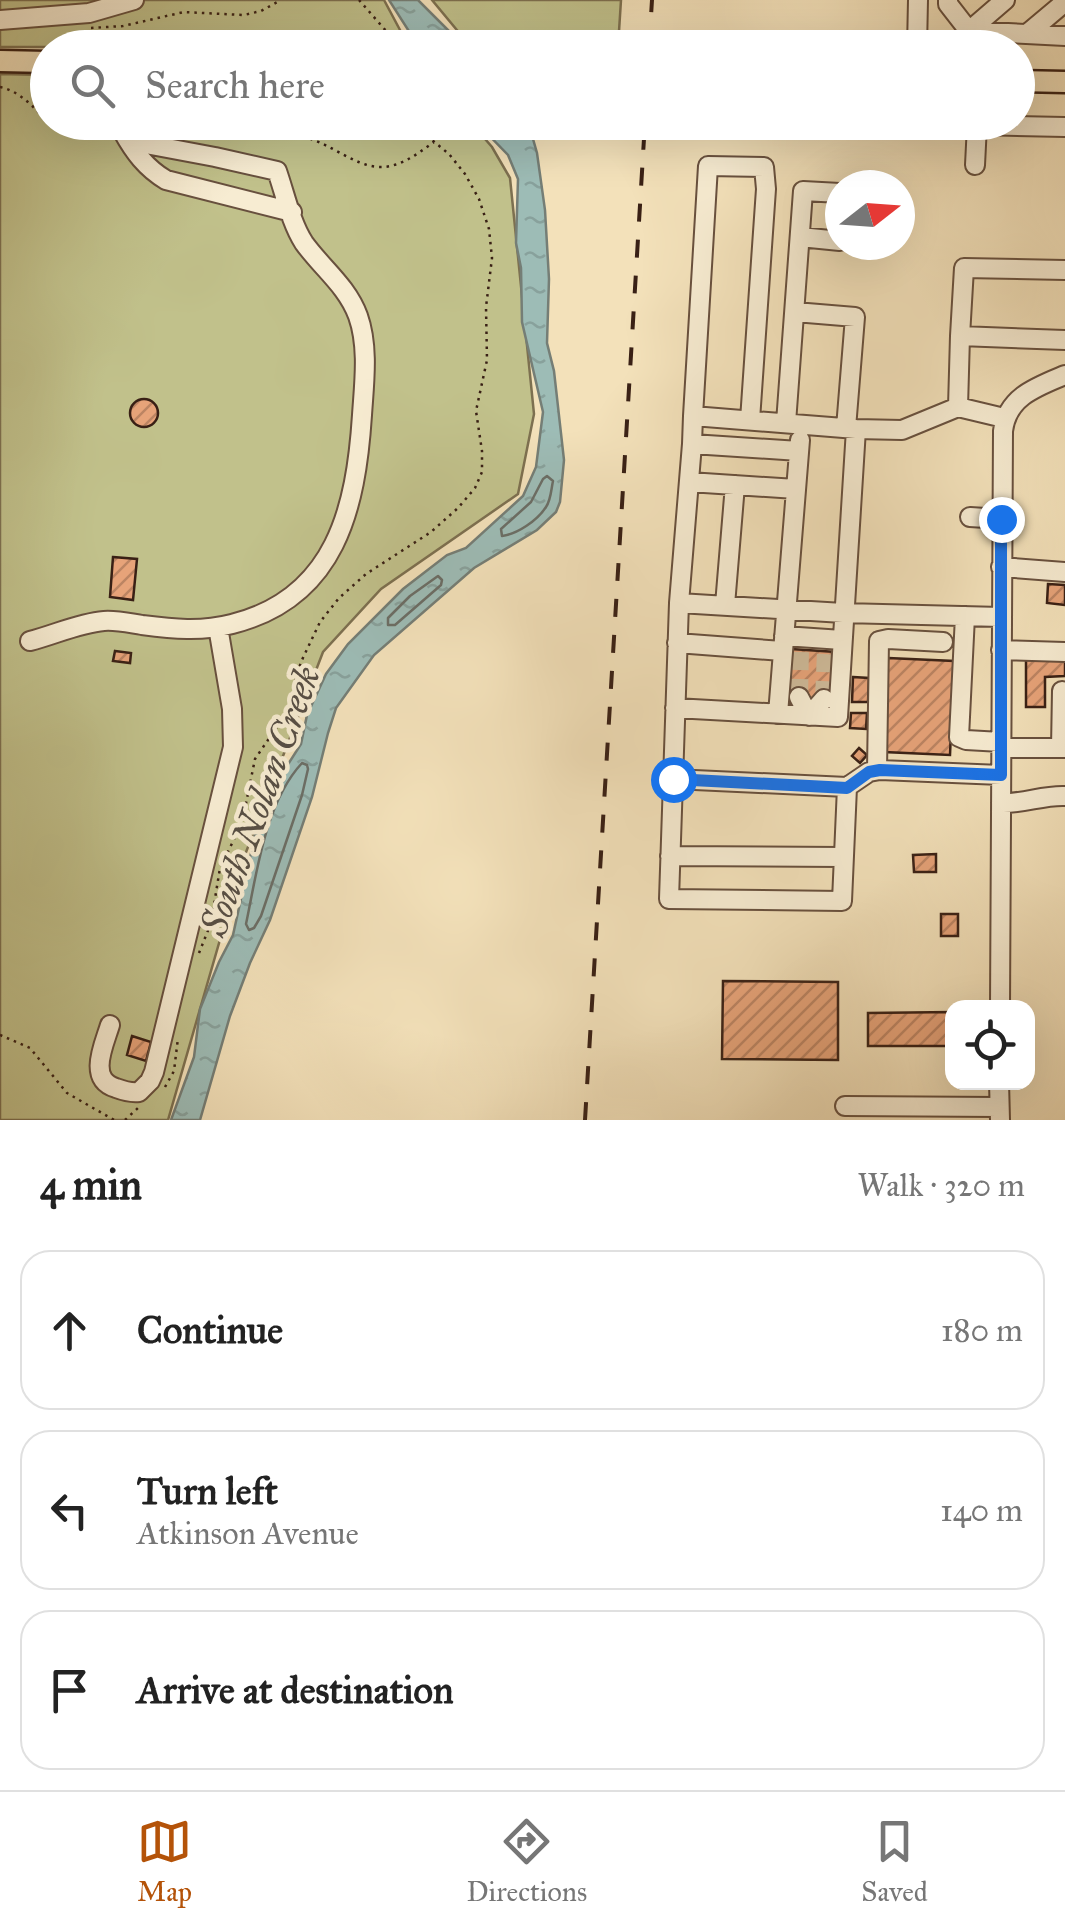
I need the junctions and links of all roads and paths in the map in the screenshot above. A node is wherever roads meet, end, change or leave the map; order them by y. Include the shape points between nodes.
1 (134, 0) edge
2 (281, 0) edge
3 (359, 0) edge
4 (918, 0) edge
5 (1005, 0) edge
6 (1065, 2) edge
7 (953, 3) edge
8 (0, 20) edge
9 (90, 28) dead end
10 (385, 30) edge
11 (917, 30) edge
12 (970, 30) joint
13 (1032, 30) edge
14 (1064, 31) edge
15 (1035, 33) edge
16 (0, 61) edge
17 (30, 62) edge
18 (1035, 81) edge
19 (1065, 82) edge
20 (0, 87) edge
21 (30, 105) edge
22 (1035, 127) edge
23 (1065, 127) edge
24 (127, 140) edge
25 (142, 140) edge
26 (312, 140) edge
27 (976, 140) edge
28 (434, 141) joint
29 (975, 165) dead end
30 (766, 190) junction
31 (803, 190) junction
32 (825, 192) edge
33 (292, 212) junction
34 (800, 238) junction
35 (825, 240) edge
36 (1065, 270) edge
37 (795, 312) junction
38 (960, 336) junction
39 (1065, 340) edge
40 (1065, 375) edge
41 (958, 407) junction
42 (693, 416) junction
43 (1004, 418) junction
44 (750, 420) junction
45 (794, 424) junction
46 (851, 429) junction
47 (692, 444) junction
48 (800, 452) junction
49 (689, 482) junction
50 (736, 485) junction
51 (796, 489) junction
52 (970, 517) dead end
53 (1001, 519) junction
54 (1001, 568) junction
55 (1065, 572) edge
56 (679, 603) junction
57 (725, 605) junction
58 (786, 608) junction
59 (843, 613) junction
60 (964, 616) junction
61 (1001, 617) junction
62 (218, 627) junction
63 (30, 642) dead end
64 (943, 642) dead end
65 (678, 643) junction
66 (808, 644) junction
67 (1002, 650) junction
68 (1065, 652) edge
69 (1062, 691) dead end
70 (798, 697) tunnel mouth
71 (824, 699) tunnel mouth
72 (675, 708) junction
73 (778, 714) junction
74 (808, 716) junction
75 (1002, 745) junction
76 (1063, 748) edge
77 (878, 770) junction
78 (1001, 775) junction
79 (673, 779) junction
80 (847, 788) junction
81 (1065, 796) edge
82 (1000, 803) junction
83 (670, 856) junction
84 (843, 858) junction
85 (196, 964) dead end
86 (1000, 1000) edge
87 (110, 1025) dead end
88 (0, 1036) edge
89 (178, 1037) dead end
90 (159, 1093) dead end
91 (148, 1100) dead end
92 (844, 1106) dead end
93 (999, 1113) edge
94 (114, 1120) edge
95 (126, 1120) edge

1 - 8 street via 89,13
2 - 9 path via 244,15 184,12
3 - 10 path
4 - 11 street
5 - 12 street
6 - 13 street
7 - 12 street
14 - 15 street
16 - 17 main road
18 - 19 main road
20 - 21 path
22 - 23 street
24 - 33 street via 166,180
25 - 33 street via 278,171
26 - 28 path via 378,167 409,159
27 - 29 street
28 - 85 path via 473,185 491,242 487,360 476,410 480,480 458,508 366,574 320,622 285,716 255,759 242,823 220,868
30 - 31 street
30 - 42 street via 764,167 708,166
30 - 44 street
31 - 32 street
31 - 34 street
33 - 62 street via 305,244 349,298 361,328 363,397 354,485 338,538 307,585 266,612
34 - 35 street
34 - 37 street
36 - 38 street via 964,268
37 - 45 street
37 - 46 street via 855,317
38 - 39 street
38 - 41 street
40 - 43 street via 1013,403
41 - 43 street
41 - 46 street via 902,430
42 - 44 street
42 - 47 street
43 - 53 street
44 - 45 street
45 - 46 street
45 - 48 street
46 - 59 street
47 - 48 street
47 - 49 street
48 - 51 street
49 - 50 street
49 - 56 street
50 - 51 street
50 - 57 street
51 - 58 street
52 - 53 street
53 - 54 street
54 - 55 street
54 - 61 street
56 - 57 street
56 - 65 street
57 - 58 street
58 - 59 street
58 - 66 street
59 - 60 street
59 - 66 street
60 - 61 street
60 - 75 street via 959,737
61 - 67 street
62 - 63 street via 177,630 106,621
62 - 87 street via 233,747 154,1072 139,1092 108,1086 100,1074
64 - 77 street via 880,641
65 - 66 street
65 - 72 street
66 - 73 street
66 - 74 street via 838,717
67 - 68 street
67 - 75 street
69 - 76 street
70 - 74 street
71 - 74 street
72 - 73 street
72 - 79 street
73 - 74 street
75 - 76 street
75 - 78 street
77 - 78 street
77 - 80 street
78 - 82 street
79 - 80 street
79 - 83 street
80 - 84 street
81 - 82 street
82 - 86 street
83 - 84 street
83 - 84 street via 669,900 842,901
88 - 94 path via 30,1048 67,1093
89 - 90 path via 174,1071
91 - 95 path
92 - 93 street

